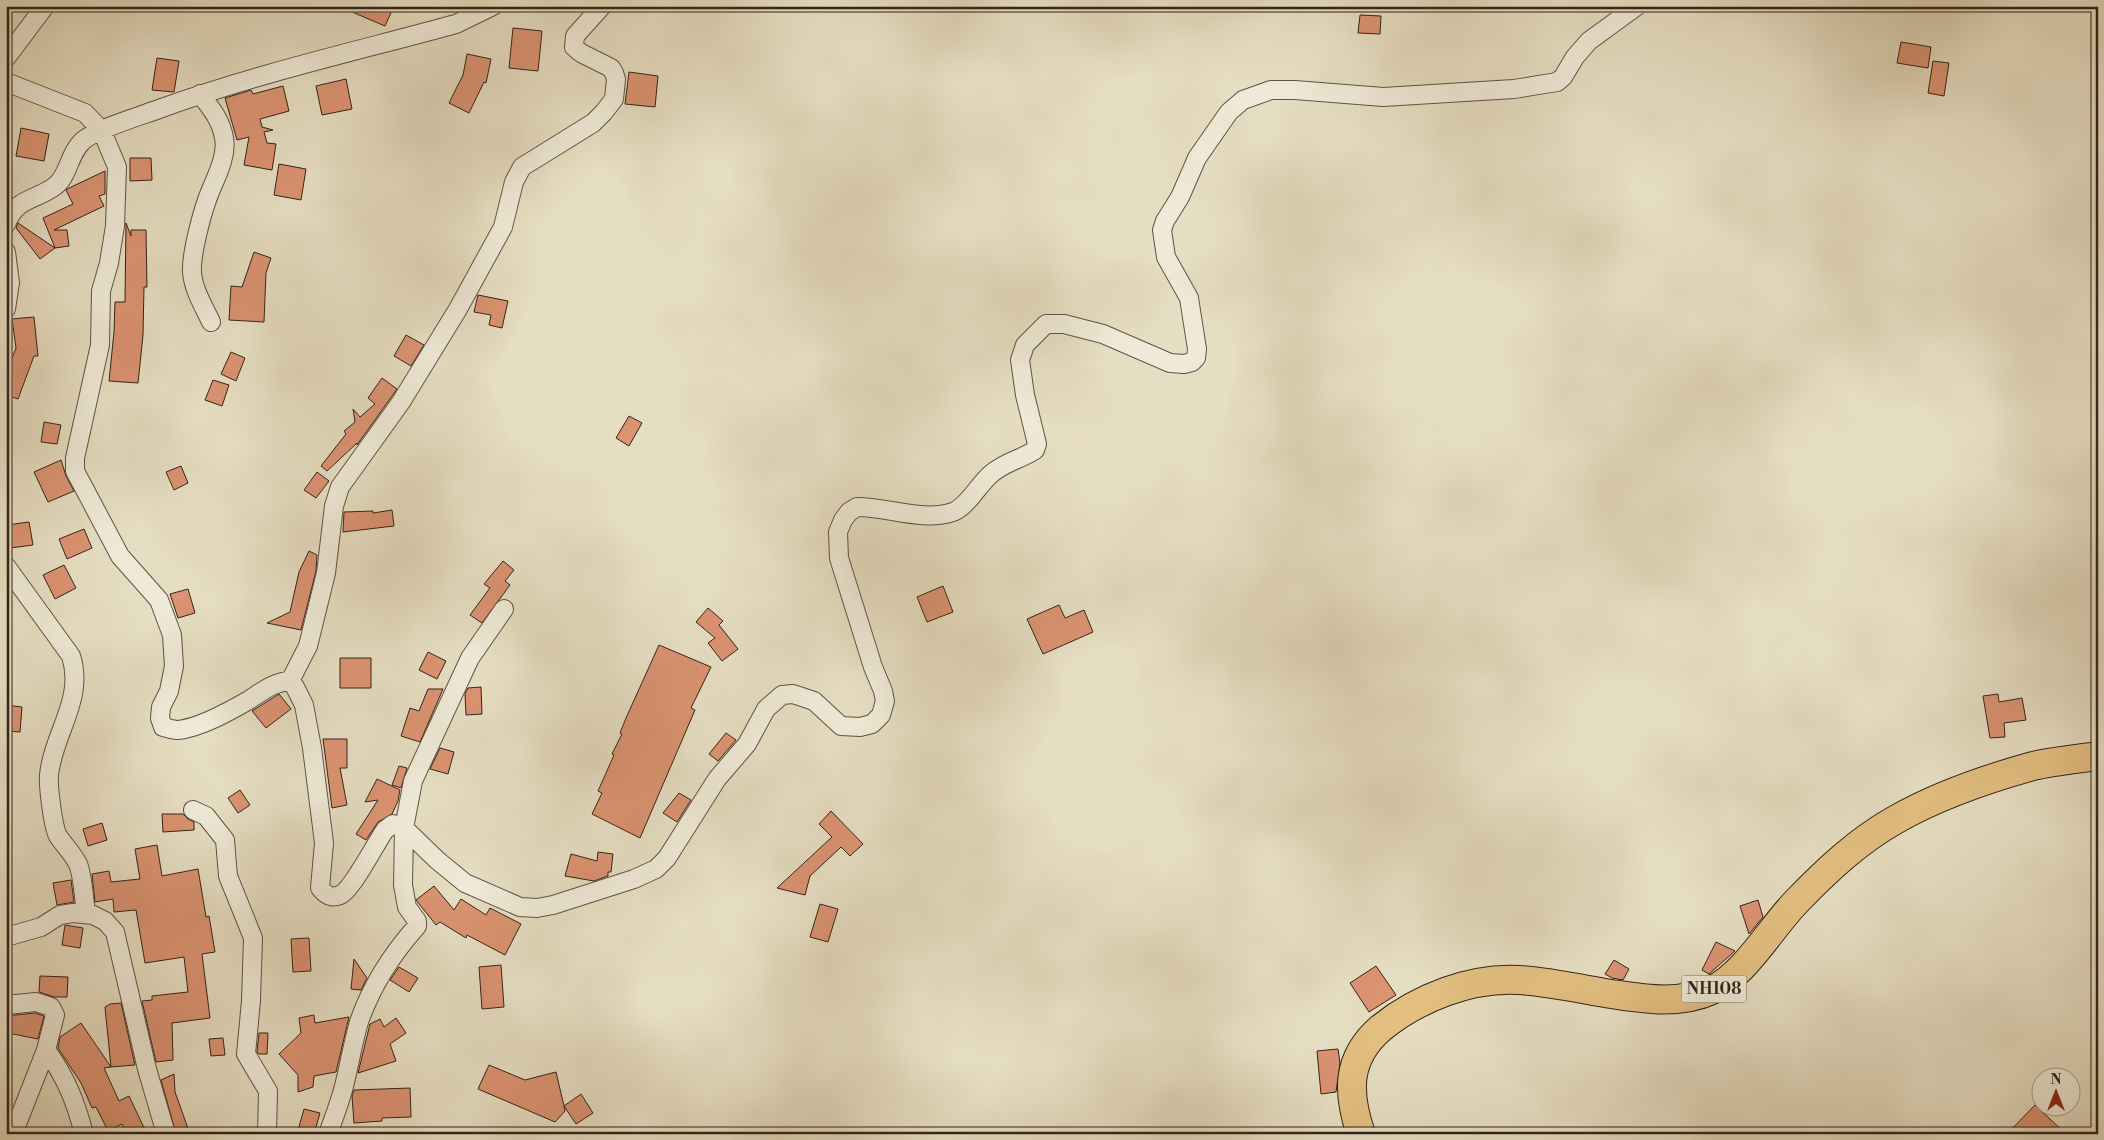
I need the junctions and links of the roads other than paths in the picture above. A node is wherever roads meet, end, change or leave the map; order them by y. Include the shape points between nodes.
1 (45, 6) edge
2 (493, 6) edge
3 (602, 6) edge
4 (1637, 6) edge
5 (6, 58) edge
6 (6, 82) edge
7 (200, 94) junction
8 (102, 131) junction
9 (6, 224) edge
10 (6, 252) edge
11 (6, 310) edge
12 (211, 322) dead end
13 (6, 566) edge
14 (504, 609) dead end
15 (290, 681) junction
16 (2098, 756) edge
17 (193, 810) dead end
18 (404, 828) junction
19 (86, 913) junction
20 (6, 937) edge
21 (6, 1005) edge
22 (46, 1050) junction
23 (13, 1134) edge
24 (84, 1134) edge
25 (166, 1134) edge
26 (267, 1134) edge
27 (328, 1134) edge
28 (1362, 1134) edge

1 - 5 street
2 - 7 street via 456,24
3 - 15 street via 575,36 574,46 611,68 616,79 614,99 593,122 522,167 514,182 504,227 458,309 402,402 340,487 334,506 326,573 308,646
4 - 18 street via 1589,41 1557,82 1514,89 1383,98 1271,90 1243,100 1229,112 1197,158 1162,230 1166,258 1189,298 1196,358 1184,364 1170,364 1103,334 1064,324 1046,324 1036,332 1025,344 1020,360 1037,444 1035,450 1006,462 990,474 963,507 953,512 919,514 857,507 849,512 838,532 839,558 883,691 885,701 881,715 872,724 841,726 814,700 793,694 782,695 766,709 747,744 717,779 667,858 656,869 554,905 520,907 465,882
6 - 8 street via 85,113
7 - 8 street
7 - 12 street via 215,113 225,139 224,153 206,204 192,272 194,285
8 - 9 street via 86,138 76,148 55,186 18,205
8 - 15 street via 117,167 115,226 101,291 100,345 75,458 75,471 120,556 159,600 172,635 174,666 169,691 161,707 163,727 177,730 190,727 218,716 270,686
10 - 11 street via 10,282
13 - 19 street via 71,656 75,668 73,698 52,763 50,783 57,834 78,864
14 - 18 street via 470,658 425,751 413,780
15 - 18 street via 296,686 304,706 312,748 324,842 320,888 326,895 341,895 390,825
16 - 28 highway, NH108 via 2025,769 1953,792 1895,820 1820,877 1739,972 1713,990 1686,998 1662,1000 1518,980 1484,982 1421,1002 1371,1037 1360,1053 1352,1089 1354,1114
17 - 26 street via 206,816 225,840 228,876 253,938 246,1054 268,1091
18 - 27 street via 404,896 417,926 389,962 363,1012
19 - 20 street via 60,915 41,927
19 - 25 street via 105,921 115,932 147,1069
21 - 22 street via 36,1002 51,1006 56,1015
22 - 23 street
22 - 24 street via 64,1077

